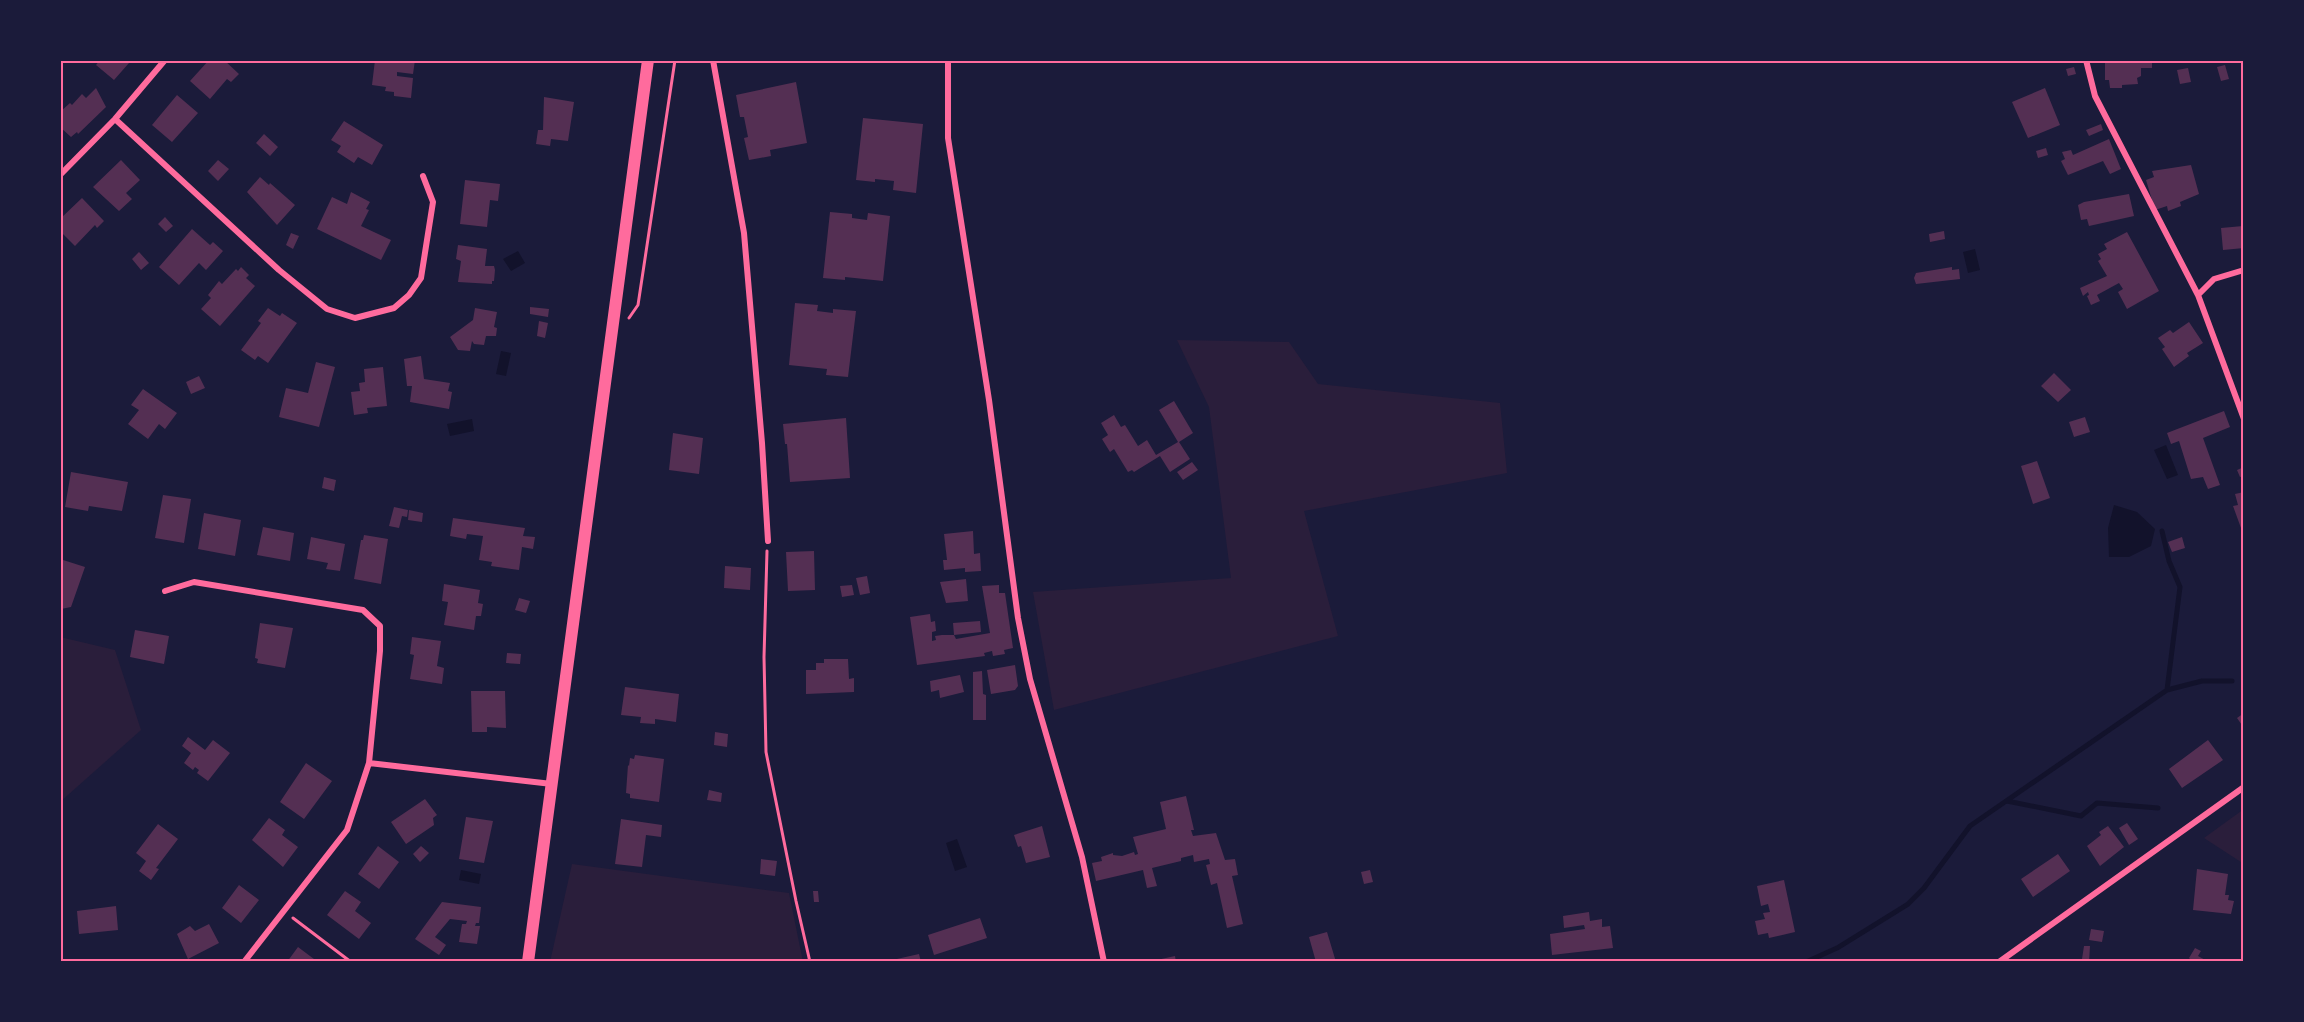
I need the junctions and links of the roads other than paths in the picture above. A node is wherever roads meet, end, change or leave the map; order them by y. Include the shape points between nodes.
1 (165, 60) edge
2 (648, 60) edge
3 (713, 60) edge
4 (948, 60) edge
5 (2086, 60) edge
6 (115, 119) junction
7 (60, 175) edge
8 (423, 176) dead end
9 (2244, 270) edge
10 (2198, 295) junction
11 (2244, 419) edge
12 (768, 541) road end
13 (165, 591) dead end
14 (369, 763) junction
15 (552, 784) junction
16 (2244, 788) edge
17 (244, 962) edge
18 (528, 962) edge
19 (1104, 962) edge
20 (1999, 962) edge

1 - 6 street
2 - 15 main road
3 - 12 street via 744,233
4 - 19 street via 948,138 1018,618 1030,679 1082,857
5 - 10 street via 2095,96
6 - 7 street
6 - 8 street via 279,270 327,309 355,318 393,308 409,296 421,278 433,202
9 - 10 street via 2214,279
10 - 11 street
13 - 14 street via 194,582 363,610 380,626
14 - 15 street
14 - 17 street via 347,830
15 - 18 main road
16 - 20 street

